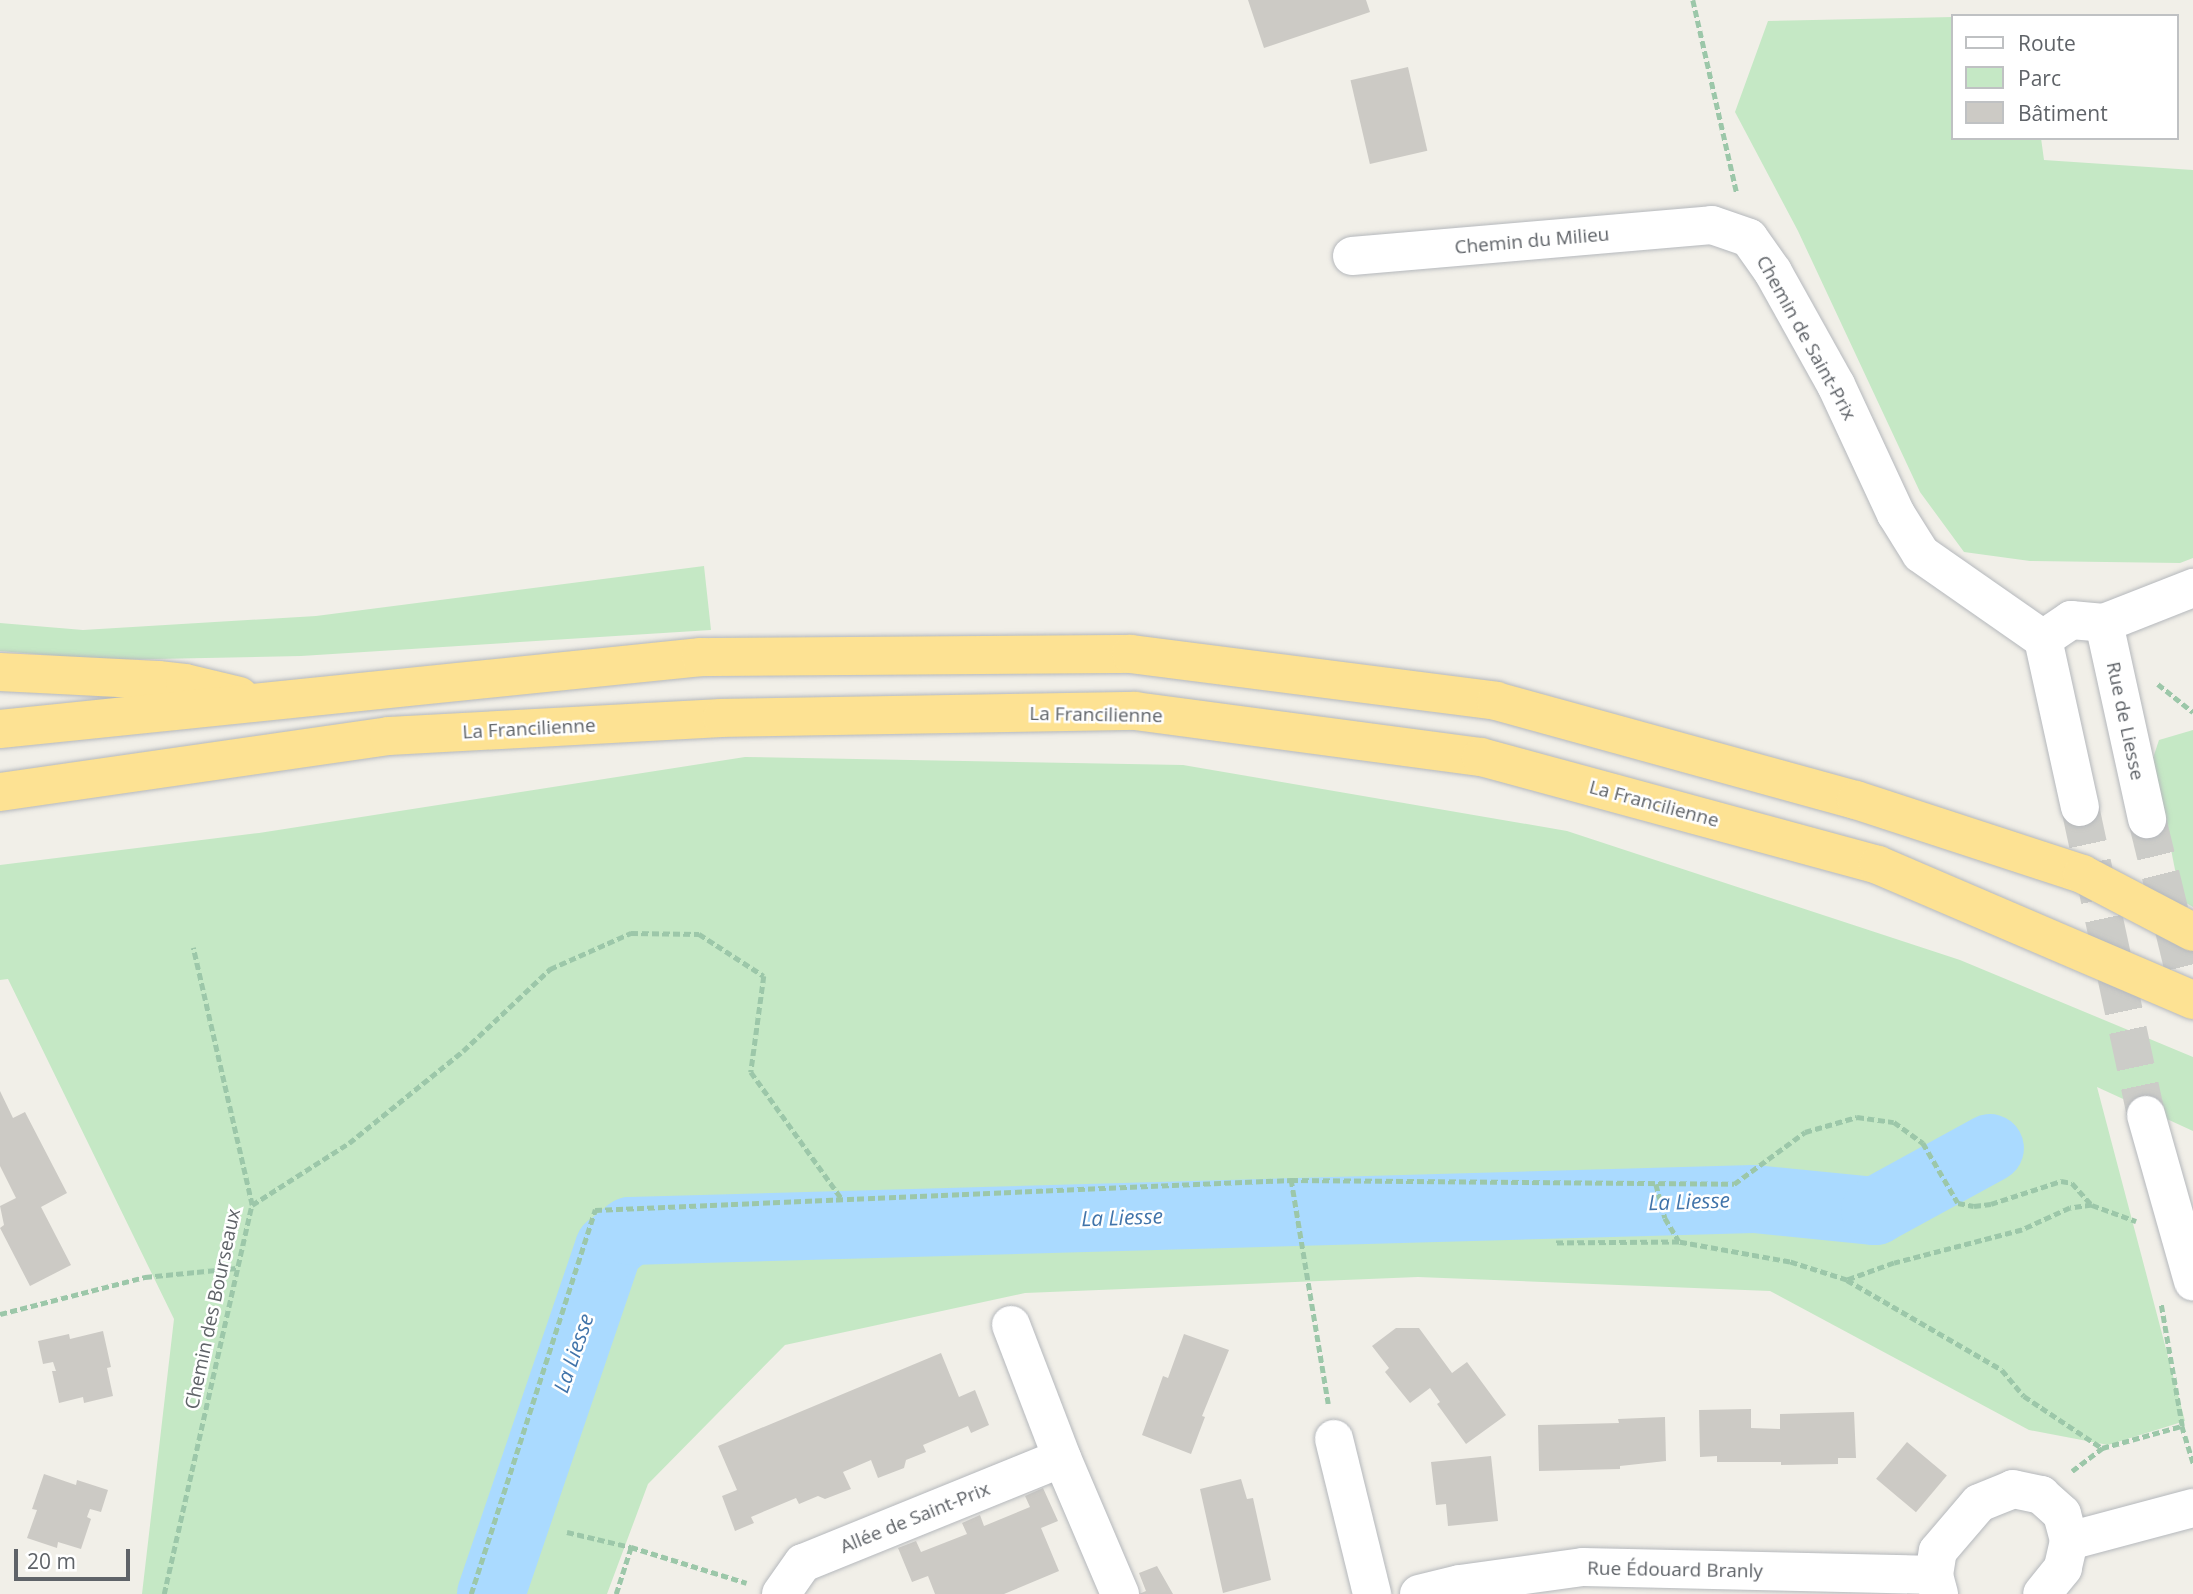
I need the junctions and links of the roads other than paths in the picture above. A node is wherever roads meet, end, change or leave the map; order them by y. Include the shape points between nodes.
1 (1712, 225) joint
2 (1352, 256) dead end
3 (2193, 588) edge
4 (2104, 623) junction
5 (2043, 639) junction
6 (0, 672) edge
7 (261, 703) junction
8 (0, 729) edge
9 (0, 792) edge
10 (2080, 807) tunnel mouth
11 (2147, 819) tunnel mouth
12 (2193, 932) edge
13 (2193, 1000) edge
14 (2146, 1115) tunnel mouth
15 (2176, 1286) edge
16 (1011, 1325) dead end
17 (1334, 1439) road end
18 (1062, 1458) junction
19 (2193, 1508) edge
20 (2069, 1541) junction
21 (1937, 1585) edge
22 (781, 1594) edge
23 (1120, 1594) edge
24 (1372, 1594) edge
25 (1419, 1594) edge
26 (2042, 1594) edge

1 - 2 street, Chemin du Milieu
1 - 5 street, Chemin de Saint-Prix via 1749,238 1773,272 1836,384 1896,514 1921,554
3 - 4 street
4 - 5 street via 2071,620
4 - 11 street, Rue de Liesse
5 - 10 street
6 - 7 highway via 185,683
7 - 8 highway
7 - 12 highway via 701,657 1131,654 1496,701 1856,800 2069,870
9 - 13 highway, La Francilienne via 389,736 722,719 1135,711 1482,757 1865,861
14 - 15 street
16 - 18 street
17 - 24 street
18 - 22 street, Allée de Saint-Prix via 803,1563
18 - 23 street
19 - 20 street
20 - 21 street via 2062,1514 2041,1495 2012,1489 1979,1503 1938,1550
20 - 26 street via 2063,1568
21 - 25 street, Rue Édouard Branly via 1583,1567

